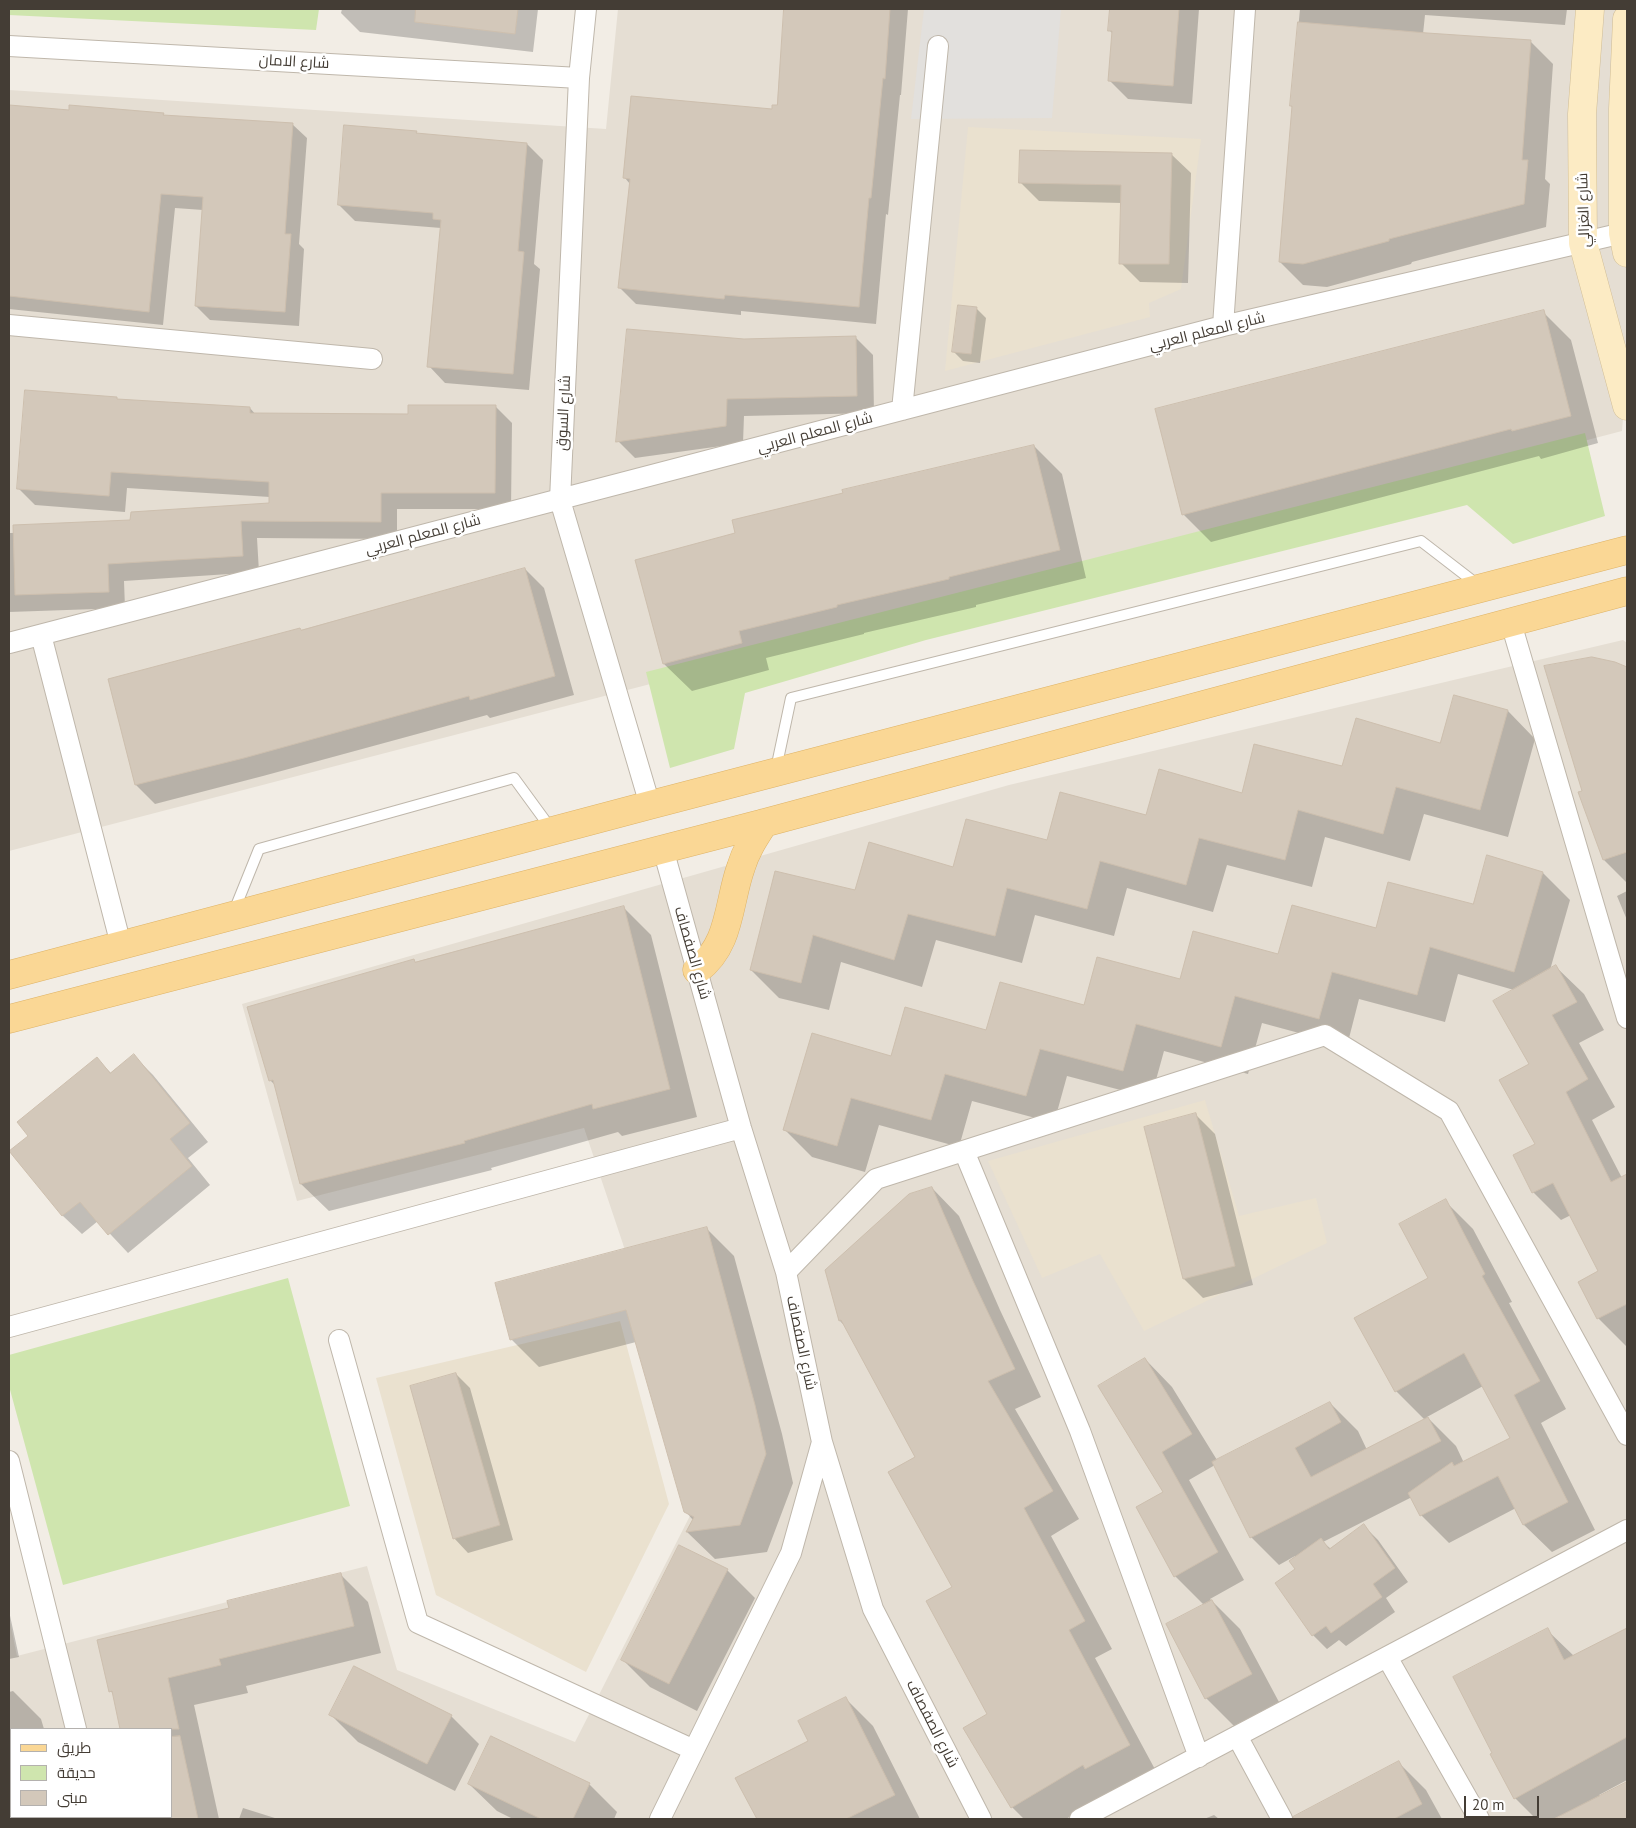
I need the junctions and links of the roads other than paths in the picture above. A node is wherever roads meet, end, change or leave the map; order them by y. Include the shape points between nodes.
1 (586, 9) edge
2 (1245, 9) edge
3 (1590, 9) edge
4 (1627, 19) edge
5 (9, 46) edge
6 (938, 46) dead end
7 (580, 78) junction
8 (1583, 243) junction
9 (1625, 243) edge
10 (9, 325) edge
11 (1223, 326) junction
12 (372, 359) dead end
13 (1627, 406) edge
14 (902, 410) junction
15 (560, 500) junction
16 (1627, 550) edge
17 (1481, 588) junction
18 (1627, 591) edge
19 (1511, 623) junction
20 (41, 635) junction
21 (9, 643) edge
22 (776, 772) junction
23 (650, 805) junction
24 (764, 823) junction
25 (553, 830) junction
26 (663, 849) junction
27 (233, 915) junction
28 (121, 945) junction
29 (697, 970) junction
30 (9, 974) edge
31 (1627, 1018) edge
32 (9, 1019) edge
33 (741, 1128) junction
34 (964, 1151) junction
35 (786, 1272) junction
36 (9, 1327) edge
37 (339, 1340) dead end
38 (1627, 1435) edge
39 (822, 1442) junction
40 (9, 1461) edge
41 (1627, 1530) edge
42 (1387, 1657) junction
43 (76, 1728) edge
44 (1237, 1736) junction
45 (694, 1750) junction
46 (1199, 1757) junction
47 (660, 1819) edge
48 (981, 1819) edge
49 (1080, 1819) edge
50 (1282, 1819) edge
51 (1479, 1819) edge

1 - 7 street, شارع السوق
2 - 11 street
3 - 8 main road, شارع الغزالي via 1582,114
4 - 9 main road via 1623,109
5 - 7 street, شارع الامان
6 - 14 street
7 - 15 street, شارع السوق
8 - 9 street, شارع المعلم العربي
8 - 11 street, شارع المعلم العربي
8 - 13 main road, شارع الغزالي
10 - 12 street
11 - 14 street, شارع المعلم العربي
14 - 15 street, شارع المعلم العربي
15 - 20 street, شارع المعلم العربي
15 - 23 street, شارع السوق
16 - 17 main road
17 - 22 main road
17 - 22 lane via 1421,541 791,698
18 - 19 main road
19 - 24 main road
19 - 31 street
20 - 21 street, شارع المعلم العربي
20 - 28 street
22 - 23 main road
23 - 25 main road
24 - 26 main road
24 - 29 main road via 740,868 720,943
25 - 27 main road
25 - 27 lane via 514,778 259,849
26 - 29 street, شارع الصفصاف
26 - 32 main road
27 - 28 main road
28 - 30 main road
29 - 33 street, شارع الصفصاف
33 - 35 street, شارع الصفصاف
33 - 36 street
34 - 35 street via 876,1179
34 - 38 street via 1325,1035 1449,1111
34 - 46 street via 1080,1431
35 - 39 street, شارع الصفصاف
37 - 45 street via 418,1623
39 - 45 street via 791,1553
39 - 48 street, شارع الصفصاف via 873,1609
40 - 43 street
41 - 42 street
42 - 44 street
42 - 51 street
44 - 46 street
44 - 50 street
45 - 47 street
46 - 49 street

